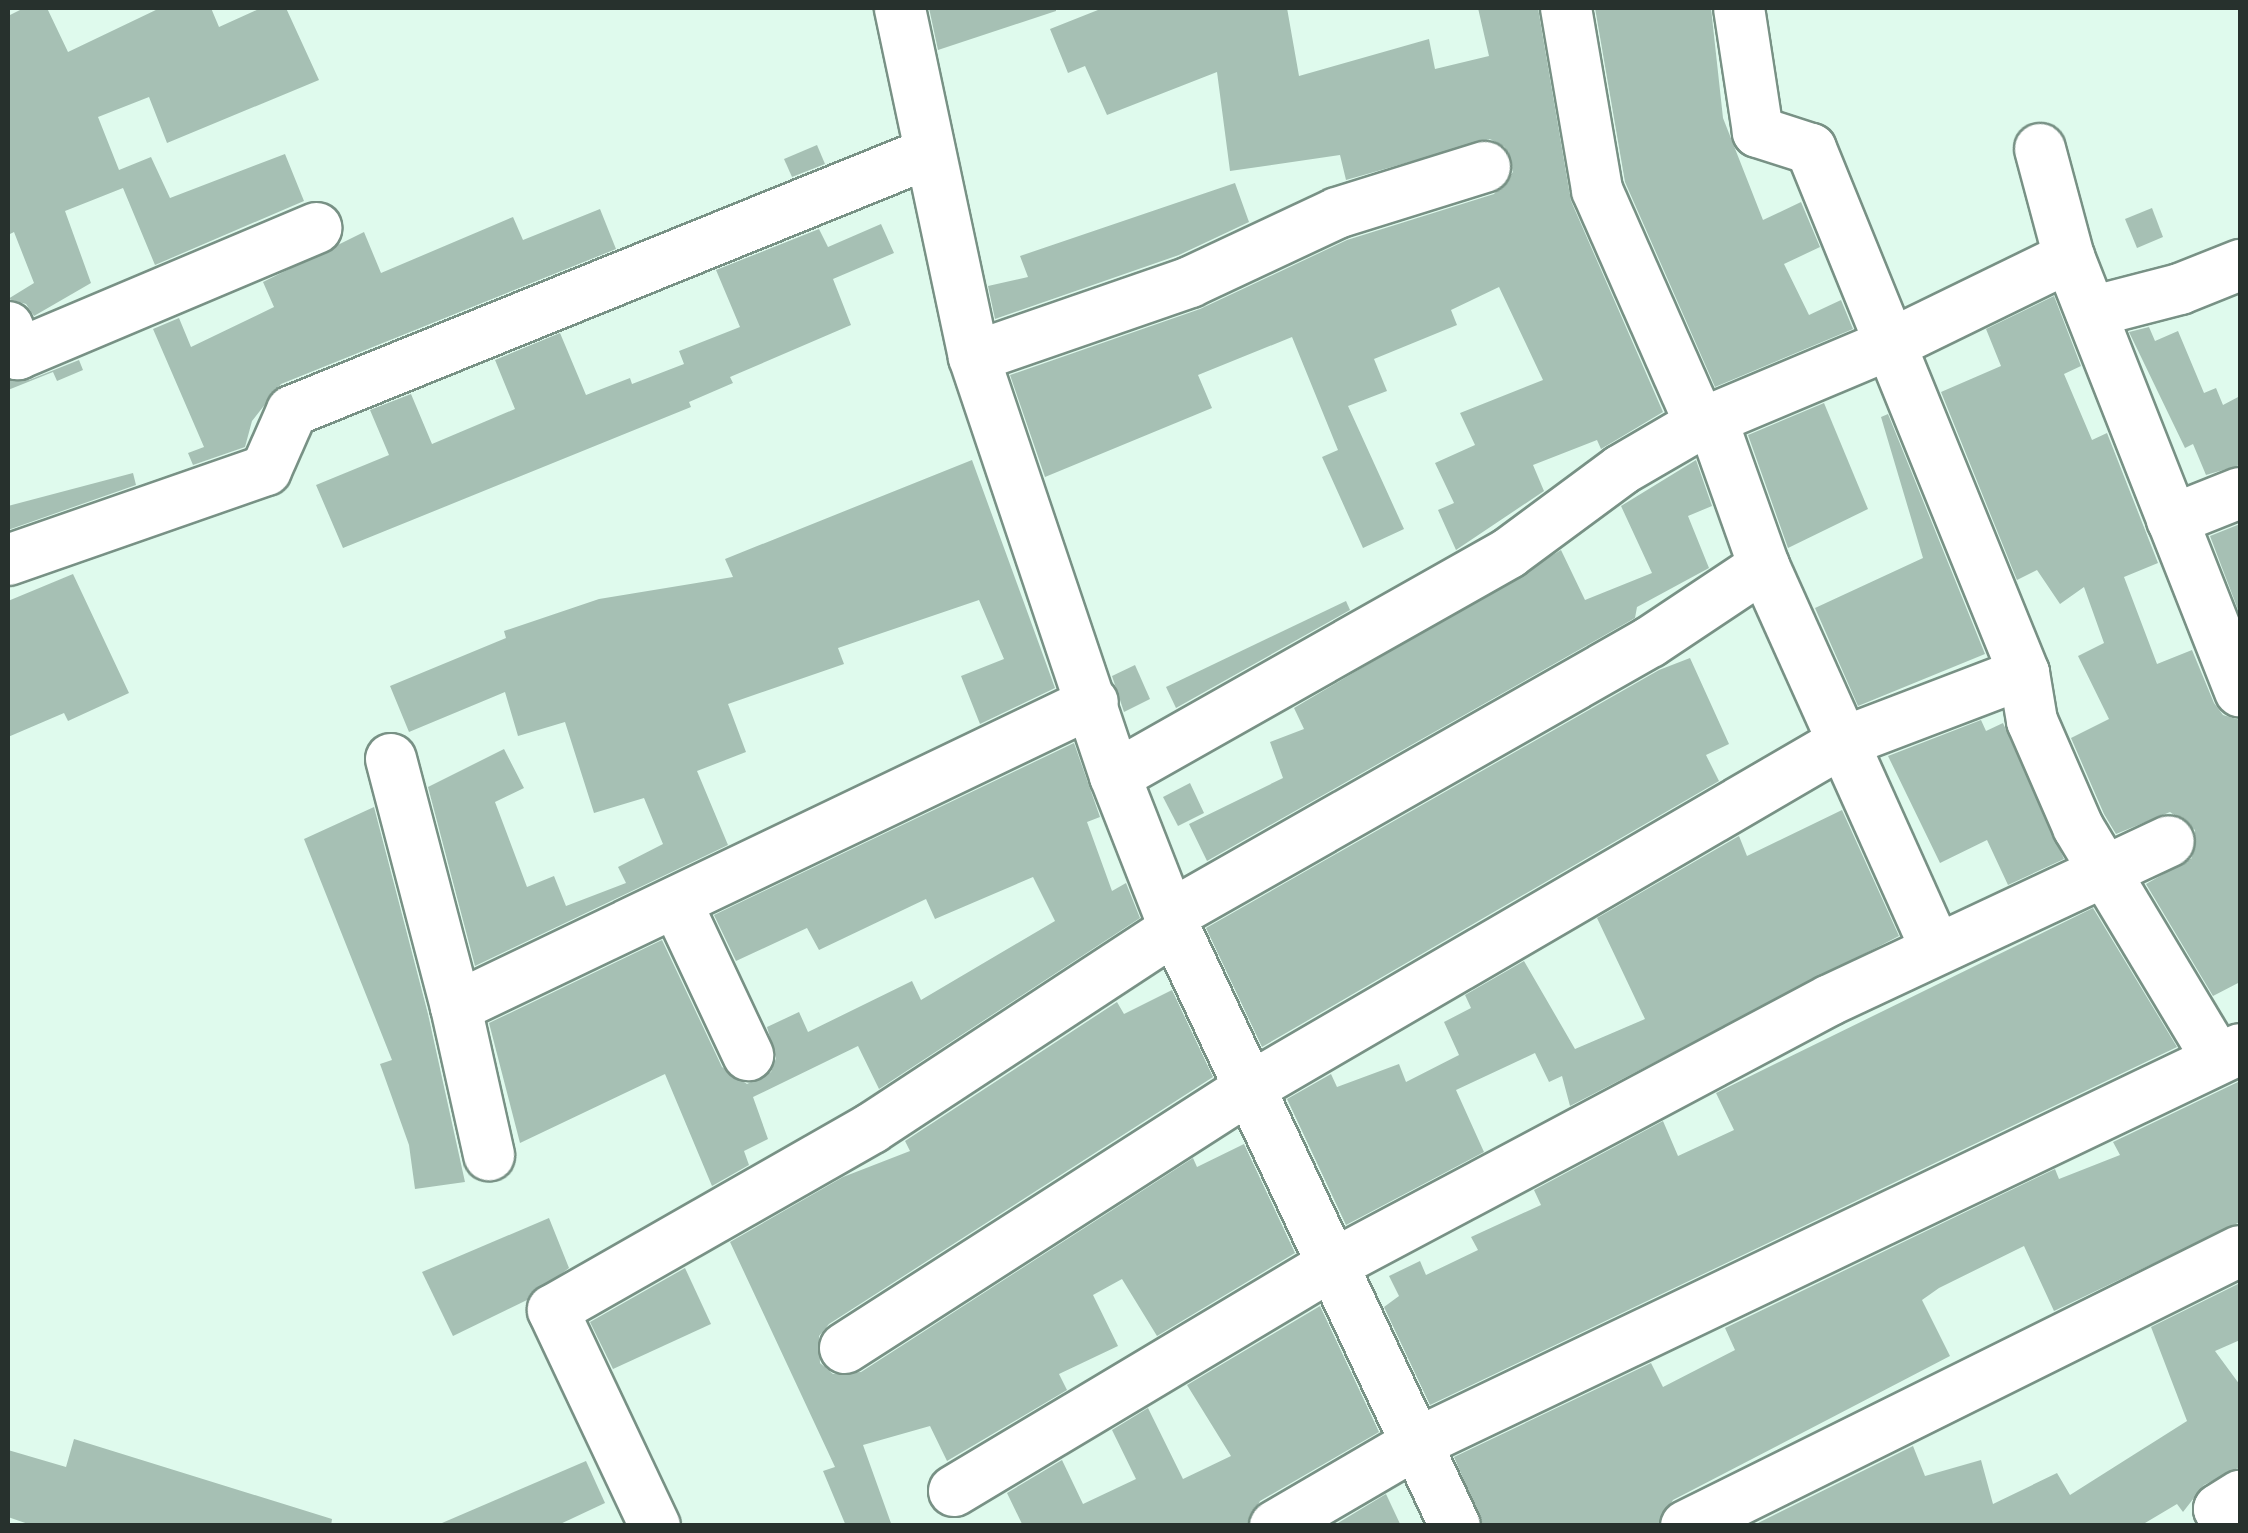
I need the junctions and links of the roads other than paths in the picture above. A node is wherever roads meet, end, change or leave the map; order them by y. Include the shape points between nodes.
1 (900, 8) edge
2 (1566, 8) edge
3 (1739, 8) edge
4 (2040, 149) dead end
5 (929, 153) junction
6 (1485, 168) dead end
7 (316, 228) dead end
8 (2069, 257) junction
9 (2240, 265) edge
10 (2091, 312) junction
11 (8, 327) edge
12 (1893, 343) junction
13 (974, 357) junction
14 (1706, 422) junction
15 (2240, 493) edge
16 (2172, 520) junction
17 (8, 560) edge
18 (1764, 566) junction
19 (2024, 673) junction
20 (2240, 692) edge
21 (1093, 702) junction
22 (1841, 743) junction
23 (391, 759) dead end
24 (1115, 776) junction
25 (2169, 841) dead end
26 (2103, 869) junction
27 (678, 906) junction
28 (1172, 923) junction
29 (1936, 948) junction
30 (456, 1007) junction
31 (2228, 1053) edge
32 (748, 1055) dead end
33 (1252, 1088) junction
34 (489, 1155) dead end
35 (2240, 1251) edge
36 (1330, 1266) junction
37 (845, 1348) dead end
38 (1416, 1443) junction
39 (954, 1491) dead end
40 (654, 1526) edge
41 (1275, 1526) edge
42 (1455, 1526) edge
43 (1686, 1526) edge

1 - 5 street
2 - 14 street via 1597,190
3 - 12 street via 1758,132 1810,149
4 - 8 street
5 - 13 street
5 - 17 street via 292,411 266,470
6 - 13 street via 1337,212 1190,282
7 - 11 street via 18,354
8 - 10 street
8 - 12 street
9 - 10 street via 2180,290
10 - 16 street
12 - 14 street
12 - 19 street via 1920,429 2017,642
13 - 21 street
14 - 18 street
14 - 24 street via 1570,504 1509,553
15 - 16 street
16 - 20 street
18 - 22 street
18 - 28 street via 1650,642
19 - 22 street
19 - 26 street via 2032,721
21 - 24 street
21 - 27 street
22 - 29 street
22 - 33 street
23 - 30 street
24 - 28 street
25 - 26 street
26 - 29 street
26 - 31 street
27 - 30 street
27 - 32 street
28 - 33 street
28 - 40 street via 872,1128 553,1310
29 - 36 street
30 - 34 street
31 - 38 street
33 - 36 street
33 - 37 street
35 - 43 street
36 - 38 street
36 - 39 street
38 - 41 street
38 - 42 street

